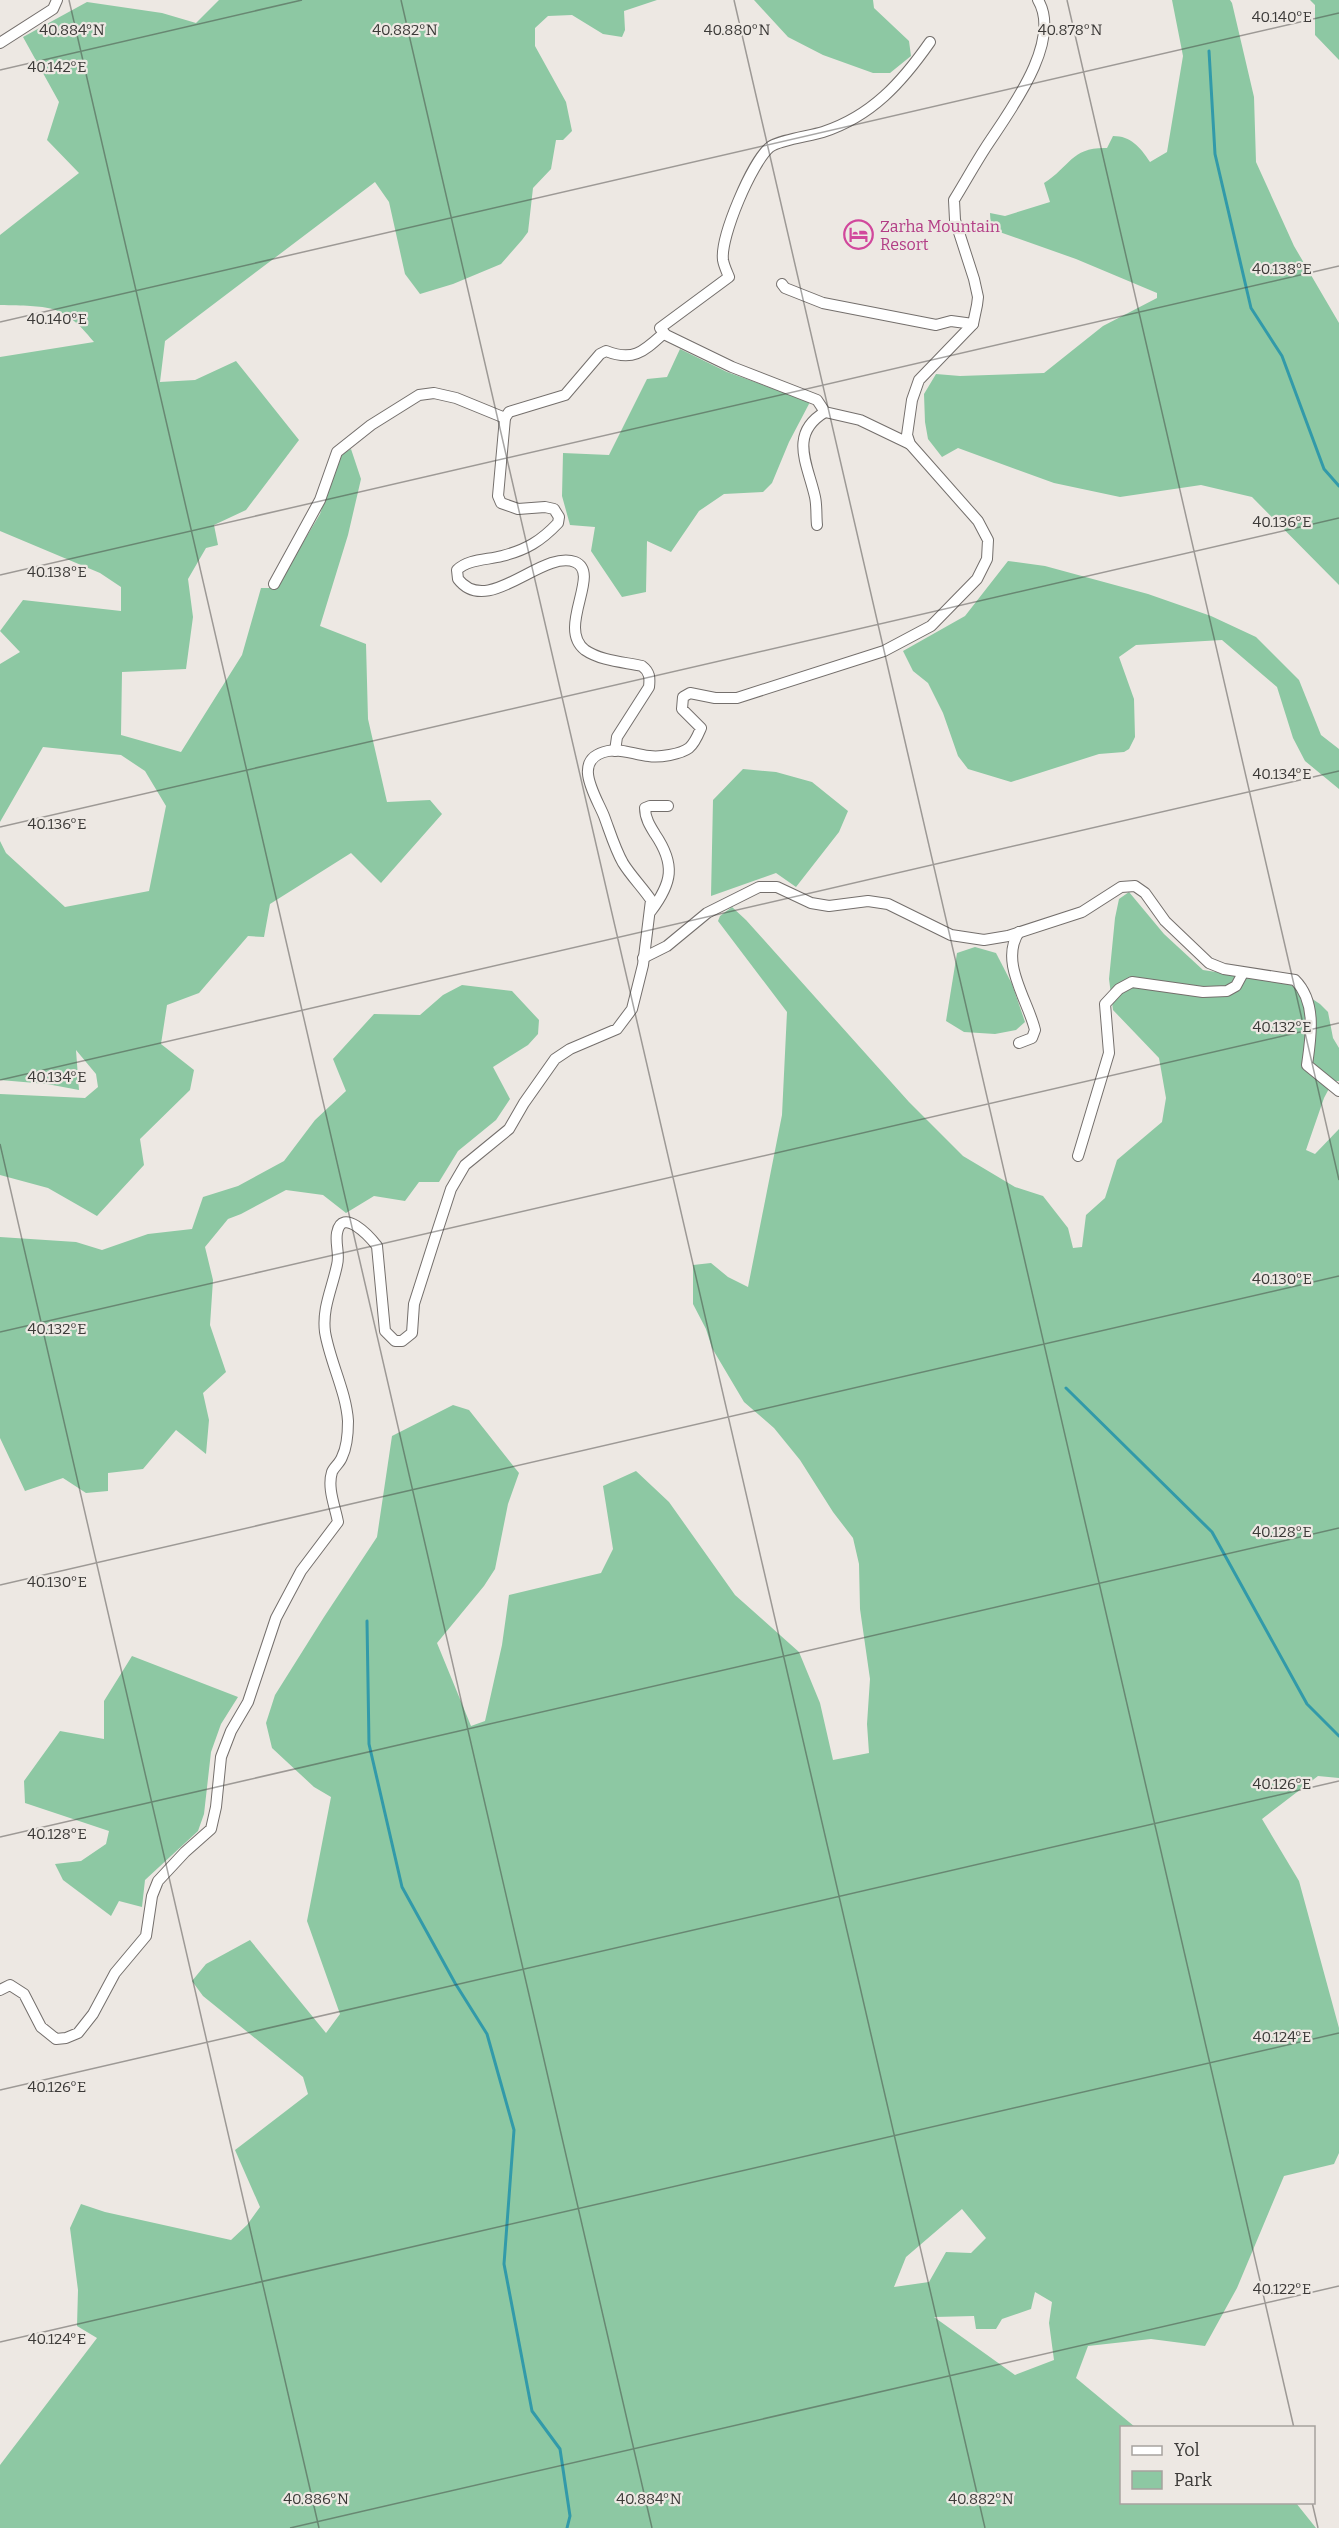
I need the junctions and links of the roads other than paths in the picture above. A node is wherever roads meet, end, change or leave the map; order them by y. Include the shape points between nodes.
1 (57, 0) edge
2 (1038, 0) edge
3 (930, 42) dead end
4 (0, 43) edge
5 (782, 284) dead end
6 (973, 324) junction
7 (664, 333) junction
8 (825, 412) junction
9 (505, 418) junction
10 (909, 444) junction
11 (817, 525) dead end
12 (274, 584) dead end
13 (615, 751) junction
14 (668, 807) dead end
15 (651, 912) junction
16 (1019, 932) junction
17 (644, 958) junction
18 (1243, 973) junction
19 (1019, 1044) dead end
20 (1339, 1091) edge
21 (1078, 1156) dead end
22 (0, 1990) edge

1 - 4 street via 53,9
2 - 6 street via 1045,21 1041,46 1027,83 954,200 955,220 978,297
3 - 7 street via 896,87 869,109 825,131 772,145 748,177 725,241 723,259 729,277 660,328
5 - 6 street via 824,303 936,325 951,321
6 - 10 street via 919,380 912,400
7 - 8 street via 732,367 817,400
7 - 9 street via 634,355 622,357 606,351 600,354 565,395 509,412
8 - 10 street via 860,420
8 - 11 street via 814,418 802,446 816,499
9 - 12 street via 434,393 419,395 371,425 337,452 320,500
9 - 13 street via 498,496 501,503 518,508 554,509 558,523 540,541 504,556 463,564 457,570 458,579 468,588 490,590 513,584 542,566 563,560 582,567 586,576 575,615 576,633 584,649 604,659 642,666 650,677 649,687 617,737
10 - 13 street via 978,521 988,540 987,558 977,579 931,626 884,651 737,698 690,693 683,697 682,709 701,728 689,748 651,757
13 - 15 street via 599,754 589,765 587,775 624,864 651,900
14 - 15 street via 645,808 669,862 668,885
15 - 17 street
16 - 17 street via 984,940 951,935 888,904 868,901 829,906 811,903 777,887 759,886 707,913 667,946
16 - 18 street via 1082,912 1121,887 1135,886 1209,963
16 - 19 street via 1012,942 1011,958 1035,1030 1032,1038
17 - 22 street via 632,1009 625,1020 617,1029 555,1059 509,1129 465,1165 451,1190 414,1304 412,1333 402,1341 395,1341 385,1331 377,1246 354,1223 340,1226 337,1265 324,1311 326,1335 348,1418 343,1456 330,1485 338,1522 301,1571 276,1618 249,1702 221,1757 212,1829 158,1881 146,1936 116,1973 78,2033 56,2039 41,2027 24,1994 10,1985
18 - 20 street via 1295,980 1303,988 1312,1036 1307,1065
18 - 21 street via 1236,986 1227,991 1203,992 1132,982 1105,1004 1109,1053

